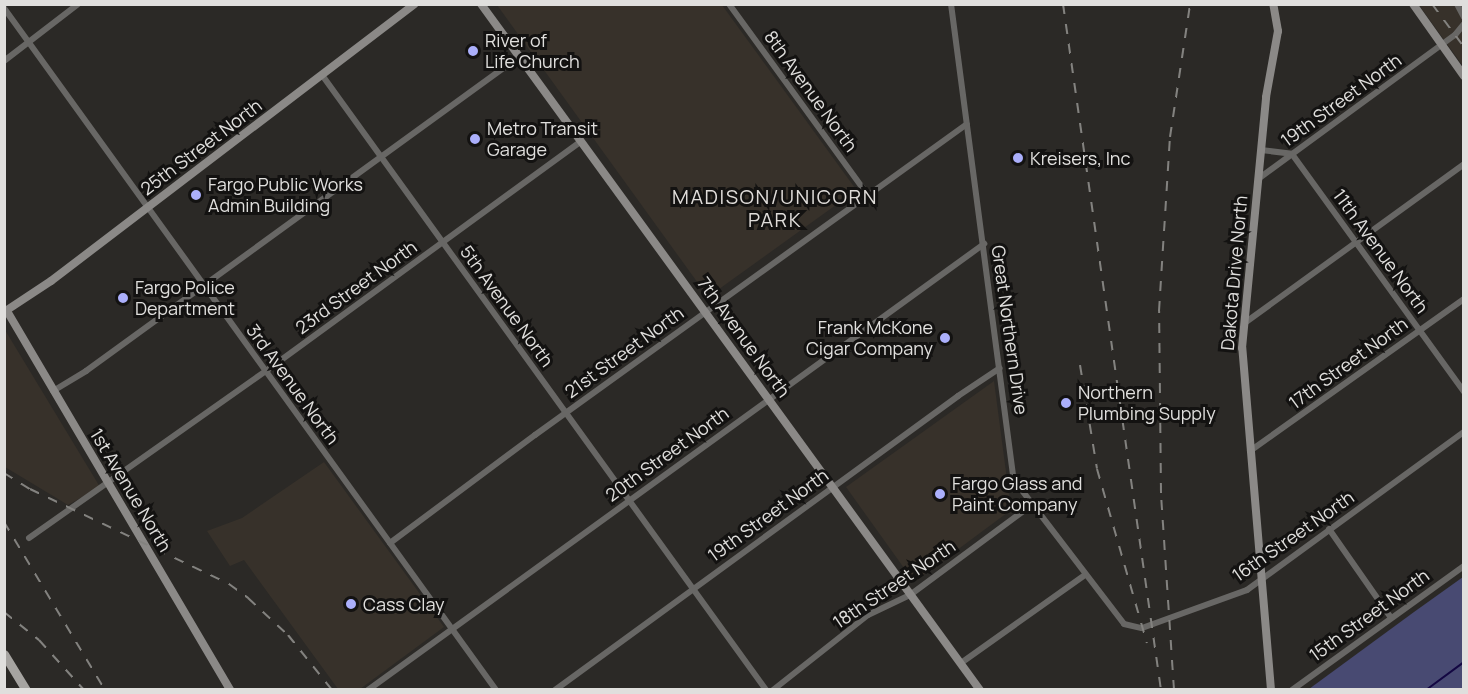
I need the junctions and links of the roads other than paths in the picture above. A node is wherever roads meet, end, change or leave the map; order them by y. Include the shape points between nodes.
1 (78, 4) edge
2 (414, 4) edge
3 (481, 4) edge
4 (729, 4) edge
5 (951, 4) edge
6 (1273, 4) edge
7 (1413, 4) edge
8 (1457, 4) edge
9 (4, 8) edge
10 (1464, 17) edge
11 (1464, 24) edge
12 (28, 42) junction
13 (1442, 45) junction
14 (520, 57) junction
15 (4, 61) edge
16 (322, 75) junction
17 (1464, 76) edge
18 (967, 124) junction
19 (581, 141) junction
20 (1261, 150) junction
21 (1292, 154) junction
22 (381, 157) junction
23 (1464, 164) edge
24 (1258, 179) junction
25 (868, 195) junction
26 (148, 208) junction
27 (442, 242) junction
28 (1355, 242) junction
29 (984, 244) junction
30 (204, 286) junction
31 (1464, 299) edge
32 (5, 310) edge
33 (705, 312) junction
34 (1246, 322) junction
35 (1419, 330) junction
36 (1000, 368) junction
37 (266, 371) junction
38 (53, 391) junction
39 (1464, 392) edge
40 (769, 399) junction
41 (566, 413) junction
42 (1464, 432) edge
43 (1250, 451) junction
44 (107, 484) junction
45 (832, 487) junction
46 (629, 500) junction
47 (1033, 504) junction
48 (1329, 529) junction
49 (29, 538) dead end
50 (390, 543) junction
51 (1464, 566) edge
52 (1085, 575) junction
53 (1260, 578) junction
54 (693, 588) junction
55 (910, 595) junction
56 (1391, 618) junction
57 (1124, 624) joint
58 (451, 629) junction
59 (4, 654) edge
60 (961, 663) junction
61 (26, 690) edge
62 (230, 690) edge
63 (368, 690) edge
64 (496, 690) edge
65 (555, 690) edge
66 (766, 690) edge
67 (773, 690) edge
68 (980, 690) edge
69 (1271, 690) edge
70 (1292, 690) edge

1 - 12 street
2 - 16 main road, 25th Street North
3 - 14 main road, 7th Avenue North
4 - 25 street, 8th Avenue North
5 - 18 street, Great Northern Drive
6 - 20 main road, Dakota Drive North via 1278,31
7 - 13 main road
8 - 10 street
9 - 12 street, 3rd Avenue North
11 - 13 street, 19th Street North
12 - 15 street
12 - 26 street, 3rd Avenue North
13 - 17 main road
13 - 21 street, 19th Street North
14 - 19 main road, 7th Avenue North
14 - 22 street
16 - 22 street, 5th Avenue North
16 - 26 main road, 25th Street North
18 - 25 street, 21st Street North
18 - 29 street, Great Northern Drive
19 - 27 street, 23rd Street North
19 - 33 main road, 7th Avenue North
20 - 21 street
20 - 24 main road, Dakota Drive North
21 - 24 street, 19th Street North
21 - 28 street, 11th Avenue North
22 - 27 street, 5th Avenue North
22 - 30 street
23 - 28 street
24 - 34 main road, Dakota Drive North
25 - 33 street, 21st Street North
26 - 30 street, 3rd Avenue North
26 - 32 main road, 25th Street North
27 - 37 street, 23rd Street North
27 - 41 street, 5th Avenue North
28 - 34 street
28 - 35 street, 11th Avenue North
29 - 36 street, Great Northern Drive
29 - 40 street, 20th Street North
30 - 37 street, 3rd Avenue North
30 - 38 street
31 - 35 street, 17th Street North
32 - 38 main road, 1st Avenue North
33 - 40 main road, 7th Avenue North
33 - 41 street, 21st Street North
34 - 43 main road, Dakota Drive North via 1242,348
35 - 39 street, 11th Avenue North
35 - 43 street, 17th Street North
36 - 45 street, 19th Street North
36 - 47 street, Great Northern Drive via 1014,480
37 - 44 street, 23rd Street North
37 - 50 street, 3rd Avenue North
38 - 44 main road, 1st Avenue North
40 - 45 main road, 7th Avenue North
40 - 46 street, 20th Street North
41 - 46 street, 5th Avenue North
41 - 50 street, 21st Street North
42 - 48 street, 16th Street North
43 - 53 main road, Dakota Drive North
44 - 49 street, 23rd Street North
44 - 62 main road, 1st Avenue North
45 - 54 street, 19th Street North
45 - 55 main road, 7th Avenue North
46 - 54 street, 5th Avenue North
46 - 58 street, 20th Street North
47 - 52 street, Great Northern Drive
47 - 55 street, 18th Street North
48 - 53 street, 16th Street North
48 - 56 street
50 - 58 street, 3rd Avenue North
51 - 56 street, 15th Street North
52 - 57 street, Great Northern Drive
52 - 60 street
53 - 57 street, 16th Street North via 1246,590 1169,620 1142,628
53 - 69 main road, Dakota Drive North
54 - 65 street, 19th Street North
54 - 66 street, 5th Avenue North
55 - 60 main road, 7th Avenue North
55 - 67 street, 18th Street North via 868,615
56 - 70 street, 15th Street North
58 - 63 street, 20th Street North
58 - 64 street, 3rd Avenue North
59 - 61 main road
60 - 68 main road, 7th Avenue North

